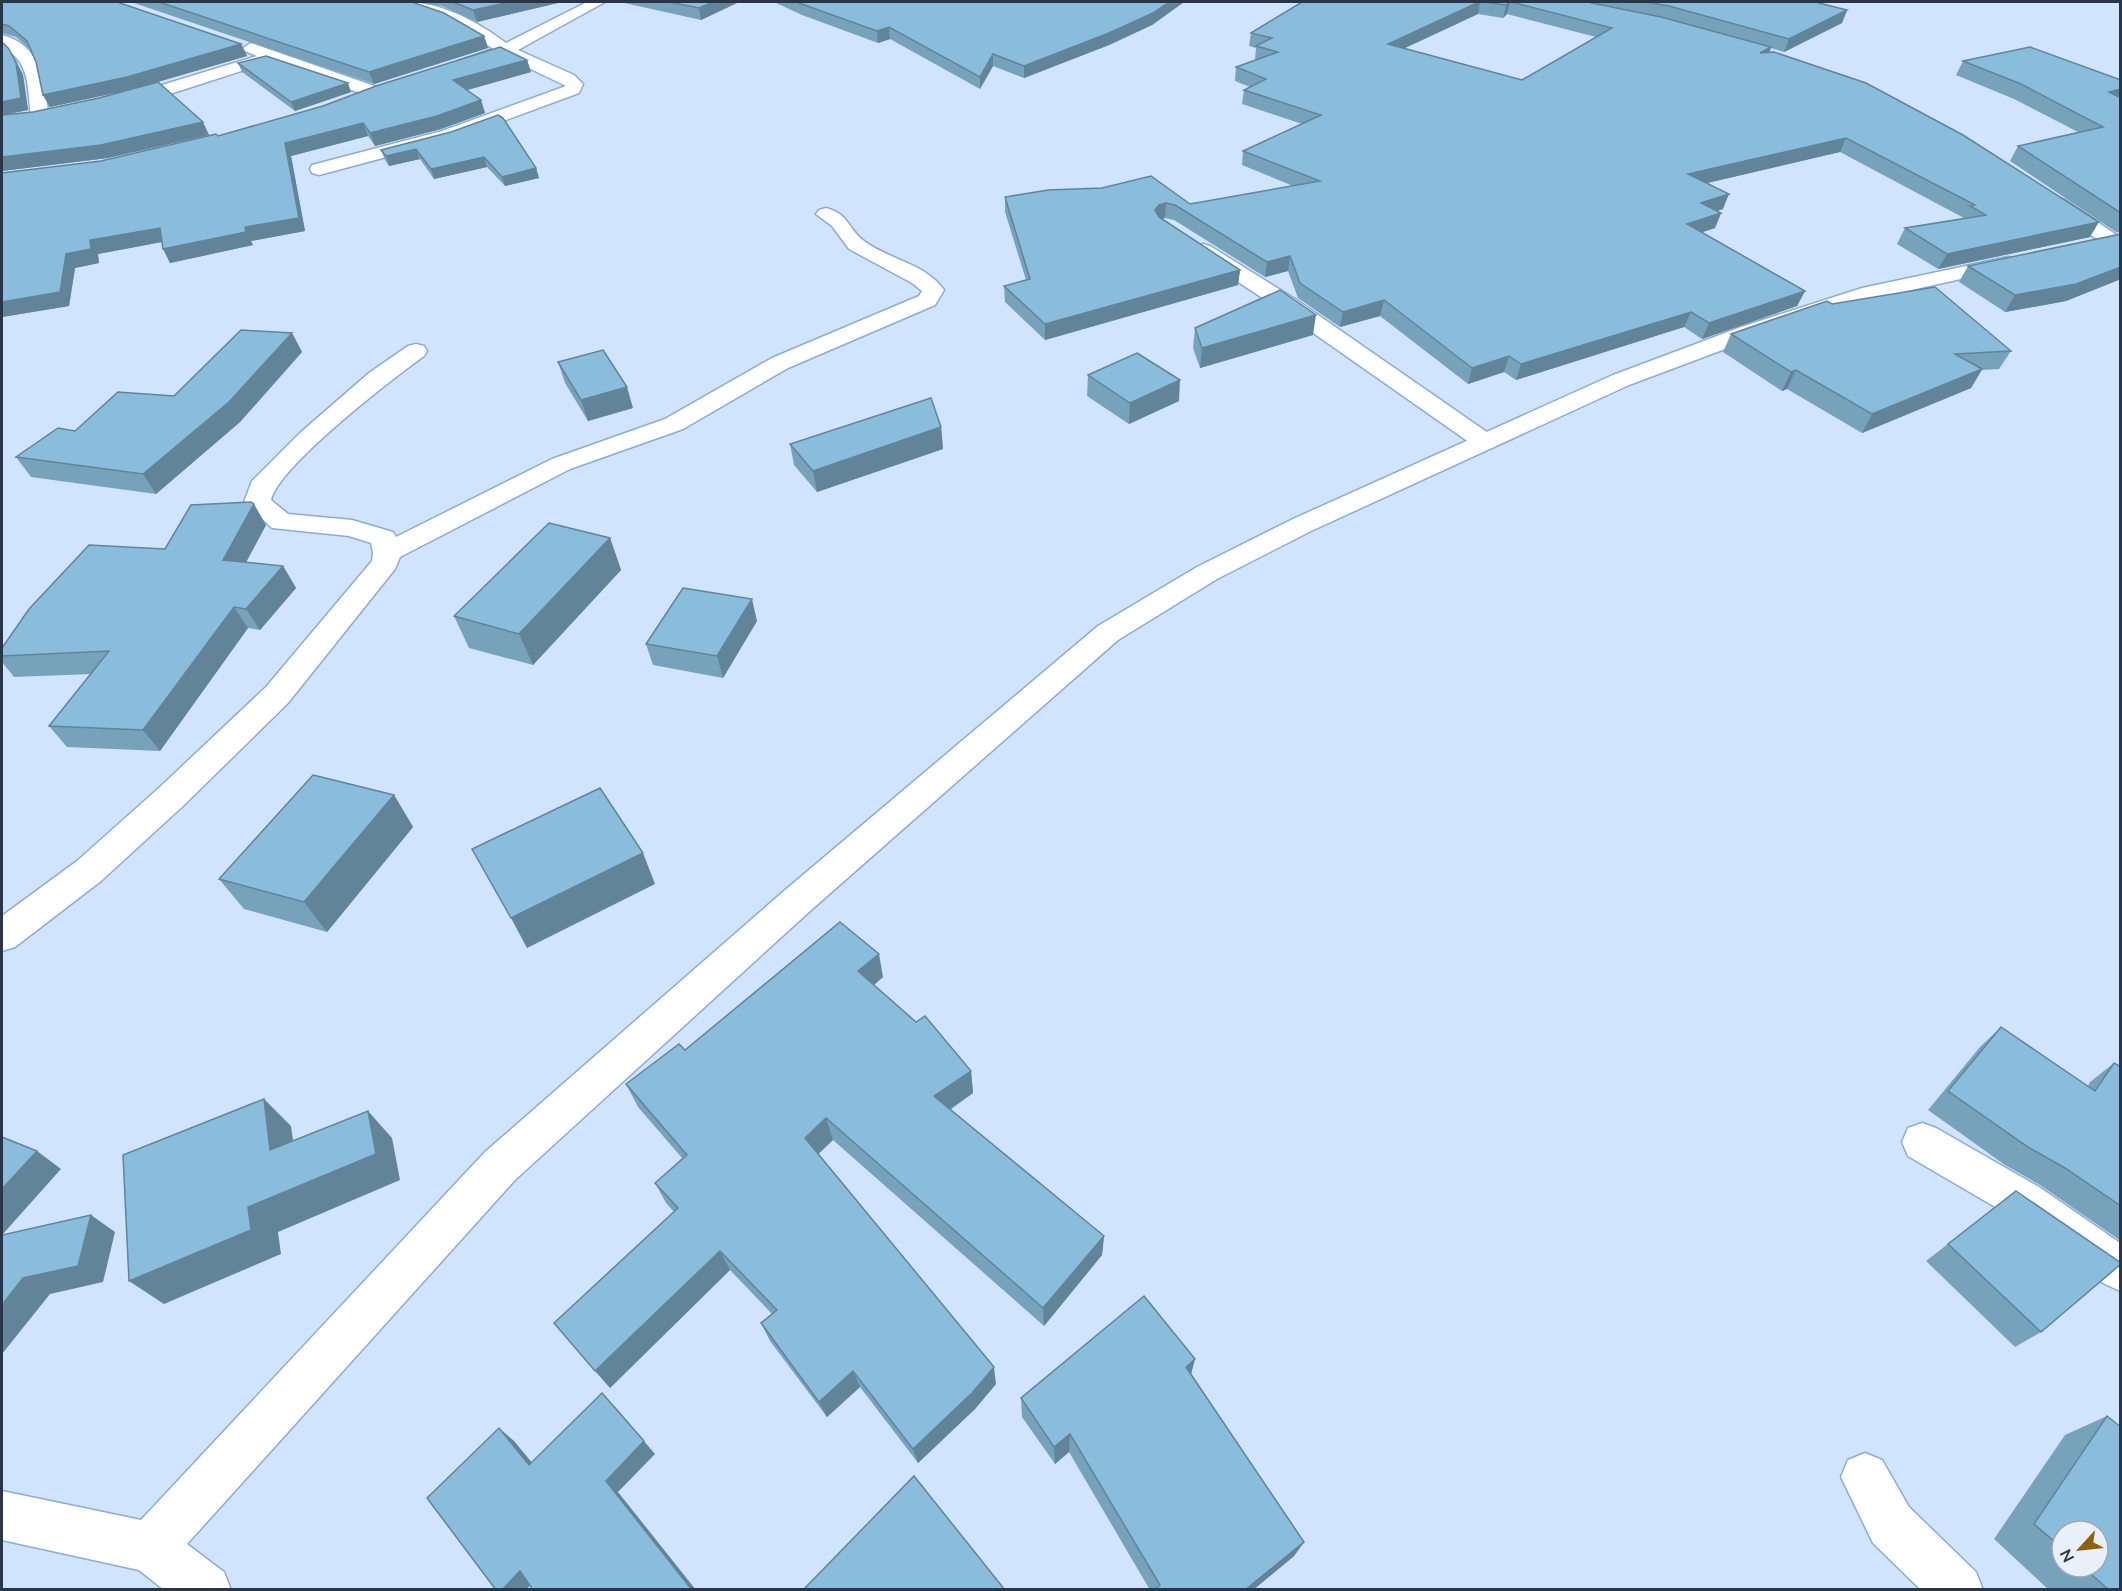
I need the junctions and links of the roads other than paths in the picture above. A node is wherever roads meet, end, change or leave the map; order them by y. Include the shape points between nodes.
1 (405, 2) edge
2 (598, 2) edge
3 (2, 40) edge
4 (237, 43) edge
5 (505, 50) junction
6 (272, 56) junction
7 (449, 69) edge
8 (352, 100) edge
9 (112, 102) edge
10 (60, 113) edge
11 (40, 117) junction
12 (21, 120) edge
13 (319, 169) dead end
14 (2042, 193) edge
15 (826, 214) dead end
16 (1186, 239) edge
17 (2116, 240) edge
18 (416, 351) dead end
19 (1485, 442) junction
20 (387, 553) junction
21 (2, 936) edge
22 (1922, 1142) dead end
23 (2121, 1269) edge
24 (1865, 1477) dead end
25 (2, 1516) edge
26 (150, 1546) junction
27 (206, 1590) edge
28 (1958, 1590) edge

1 - 5 street via 476,28
2 - 5 street
3 - 11 street via 23,52 34,73
4 - 6 street
5 - 7 street
5 - 13 street via 568,79 575,84 573,89 448,135
6 - 8 street via 379,90
6 - 9 street
10 - 11 street
11 - 12 street
14 - 17 street
15 - 20 street via 839,222 855,244 920,278 933,290 927,300 780,363 674,424 561,464
16 - 19 street
17 - 19 street via 1870,293 1749,332 1621,380
18 - 20 street via 377,378 309,438 261,487 257,502 281,522 352,528 383,538
19 - 26 street via 1218,567 1108,633 797,901 500,1166
20 - 21 street via 385,563 277,695 89,871
22 - 23 street via 2024,1201
24 - 28 street via 1891,1525
25 - 26 street
26 - 27 street

